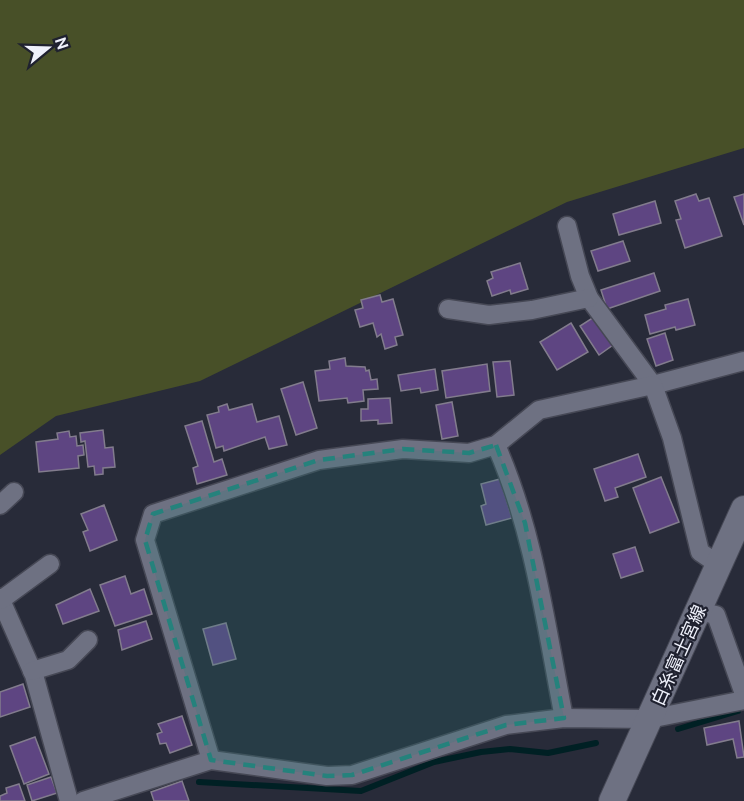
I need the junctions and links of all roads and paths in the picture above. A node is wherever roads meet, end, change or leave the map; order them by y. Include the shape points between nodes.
1 (567, 226) dead end
2 (589, 298) junction
3 (448, 309) dead end
4 (744, 361) edge
5 (652, 385) junction
6 (496, 445) junction
7 (14, 492) dead end
8 (0, 504) edge
9 (744, 509) edge
10 (50, 564) dead end
11 (719, 565) junction
12 (1, 599) edge
13 (698, 611) junction
14 (88, 640) dead end
15 (32, 671) junction
16 (744, 694) edge
17 (744, 700) edge
18 (564, 718) junction
19 (649, 719) junction
20 (211, 760) junction
21 (108, 797) edge
22 (69, 801) edge
23 (83, 801) edge
24 (612, 801) edge

1 - 2 street
2 - 3 street via 489,315
2 - 5 street
4 - 5 street
5 - 6 street via 539,410
5 - 11 street via 672,438 700,552
6 - 18 street via 525,523
6 - 20 street via 469,453 404,449 319,460 153,514 145,540
7 - 8 street
9 - 11 main road, 白糸富士宮線
10 - 12 street
11 - 13 main road, 白糸富士宮線
12 - 15 street
13 - 16 street via 716,615
13 - 19 main road, 白糸富士宮線
14 - 15 street via 68,660
15 - 22 street
17 - 19 street
18 - 19 street
18 - 20 street via 506,726 352,774 327,776
19 - 24 main road, 白糸富士宮線
20 - 21 street
21 - 23 street

